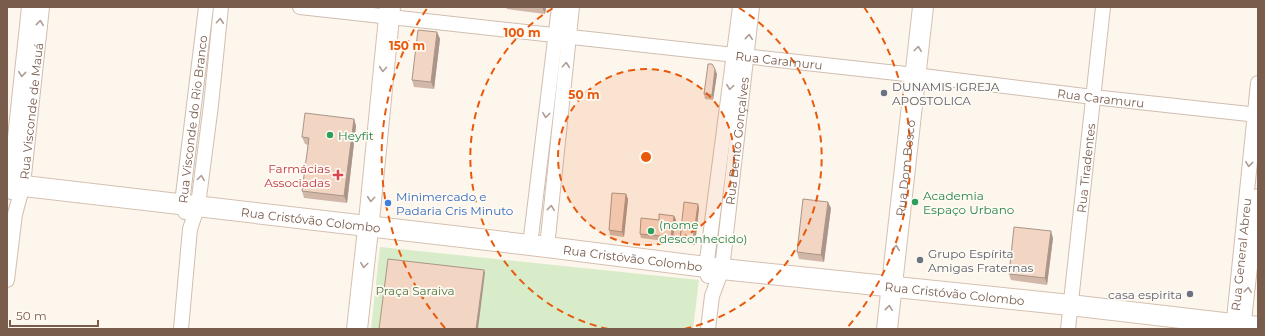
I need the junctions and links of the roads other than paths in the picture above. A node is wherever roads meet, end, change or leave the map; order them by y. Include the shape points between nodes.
1 (29, 7) edge
2 (42, 7) edge
3 (206, 7) edge
4 (221, 7) edge
5 (300, 7) edge
6 (559, 7) edge
7 (572, 7) edge
8 (740, 7) edge
9 (752, 7) edge
10 (923, 7) edge
11 (1103, 7) edge
12 (389, 12) edge
13 (562, 36) junction
14 (202, 48) junction
15 (217, 50) junction
16 (741, 56) junction
17 (915, 75) junction
18 (1258, 83) edge
19 (548, 98) junction
20 (1093, 98) junction
21 (563, 100) junction
22 (194, 103) junction
23 (211, 105) junction
24 (25, 110) junction
25 (1256, 115) edge
26 (13, 184) edge
27 (1258, 196) edge
28 (190, 204) junction
29 (368, 227) junction
30 (538, 246) junction
31 (714, 268) junction
32 (7, 280) edge
33 (892, 286) junction
34 (1070, 306) junction
35 (1242, 327) edge
36 (181, 329) edge
37 (356, 329) edge
38 (708, 329) edge
39 (887, 329) edge
40 (1068, 329) edge

1 -> 24 street, Rua Visconde de Mauá
24 -> 2 street, Rua Visconde de Mauá
3 - 14 street, Rua Visconde do Rio Branco
15 -> 4 street, Rua Visconde do Rio Branco
5 - 12 street, Rua Caramuru
6 - 13 street
7 - 13 street
8 - 16 street, Rua Bento Gonçalves
16 -> 9 street, Rua Bento Gonçalves
17 -> 10 street, Rua Dom Bosco
11 - 20 street, Rua Tiradentes
12 - 13 street, Rua Caramuru
12 -> 29 street
13 - 16 street, Rua Caramuru
13 - 19 street
21 -> 13 street
14 - 15 street
14 - 22 street, Rua Visconde do Rio Branco
15 - 23 street, Rua Visconde do Rio Branco
16 - 17 street, Rua Caramuru
16 - 31 street, Rua Bento Gonçalves
17 - 20 street, Rua Caramuru
33 -> 17 street, Rua Dom Bosco
18 - 25 street, Rua General Abreu
19 - 21 street
19 -> 30 street
20 - 25 street, Rua Caramuru
20 - 34 street, Rua Tiradentes
30 -> 21 street
22 - 23 street
22 - 28 street, Rua Visconde do Rio Branco
28 -> 23 street, Rua Visconde do Rio Branco
24 - 26 street, Rua Visconde de Mauá
25 -> 35 street, Rua General Abreu
26 - 28 street, Rua Cristóvão Colombo
26 - 32 street, Rua Visconde de Mauá via 15,214
35 -> 27 street, Rua General Abreu
28 - 29 street, Rua Cristóvão Colombo
28 - 36 street, Rua Visconde do Rio Branco
29 - 30 street, Rua Cristóvão Colombo
29 -> 37 street
30 - 31 street, Rua Cristóvão Colombo
31 - 33 street, Rua Cristóvão Colombo
31 - 38 street, Rua Bento Gonçalves
33 - 34 street, Rua Cristóvão Colombo
39 -> 33 street, Rua Dom Bosco
34 - 35 street, Rua Cristóvão Colombo
34 - 40 street, Rua Tiradentes

